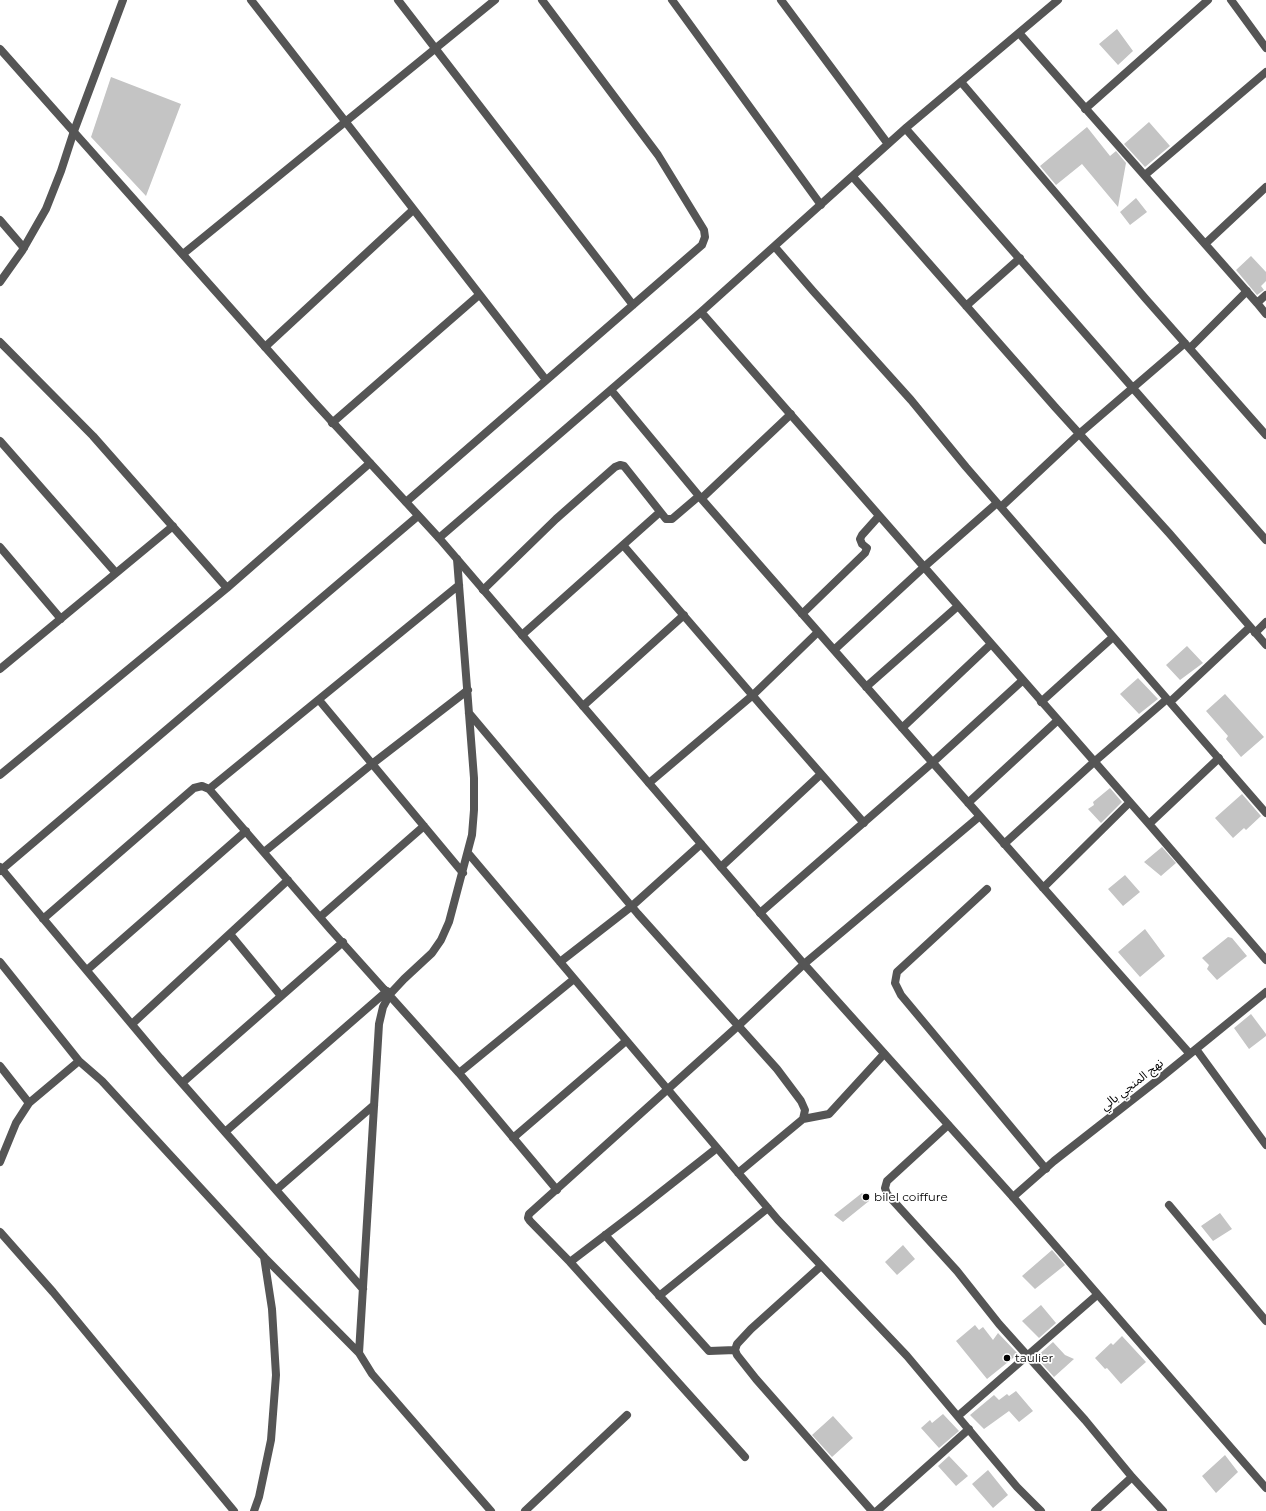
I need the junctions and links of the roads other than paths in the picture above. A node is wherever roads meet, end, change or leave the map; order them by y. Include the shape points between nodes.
1 (123, 0) edge
2 (251, 0) edge
3 (398, 0) edge
4 (495, 0) edge
5 (542, 0) edge
6 (672, 0) edge
7 (781, 0) edge
8 (1058, 0) edge
9 (1208, 0) edge
10 (1231, 0) edge
11 (1019, 33) junction
12 (436, 48) junction
13 (1266, 48) edge
14 (0, 49) edge
15 (1266, 72) edge
16 (961, 82) junction
17 (1085, 108) junction
18 (345, 122) junction
19 (906, 129) junction
20 (74, 131) junction
21 (888, 144) junction
22 (1144, 175) junction
23 (853, 177) junction
24 (1266, 187) edge
25 (821, 205) junction
26 (413, 210) junction
27 (0, 220) edge
28 (1205, 244) junction
29 (775, 247) junction
30 (24, 248) junction
31 (183, 254) junction
32 (1020, 258) junction
33 (0, 282) edge
34 (1247, 292) junction
35 (479, 295) junction
36 (1266, 295) edge
37 (1258, 303) junction
38 (633, 305) junction
39 (966, 306) junction
40 (700, 312) junction
41 (1266, 314) edge
42 (0, 342) edge
43 (1187, 346) junction
44 (265, 347) junction
45 (546, 380) junction
46 (1134, 388) junction
47 (611, 390) junction
48 (791, 414) junction
49 (332, 422) junction
50 (1079, 434) junction
51 (1266, 434) edge
52 (0, 441) edge
53 (370, 463) junction
54 (700, 497) junction
55 (406, 502) junction
56 (999, 505) junction
57 (660, 512) junction
58 (418, 516) junction
59 (879, 516) junction
60 (173, 526) junction
61 (438, 538) junction
62 (1266, 540) edge
63 (624, 545) junction
64 (0, 547) edge
65 (457, 559) junction
66 (924, 567) junction
67 (116, 573) junction
68 (459, 585) junction
69 (228, 588) junction
70 (483, 590) junction
71 (958, 606) junction
72 (802, 614) junction
73 (684, 615) junction
74 (61, 619) junction
75 (1266, 622) edge
76 (1252, 630) junction
77 (818, 632) junction
78 (522, 636) junction
79 (1113, 637) junction
80 (991, 644) junction
81 (1266, 645) edge
82 (834, 650) junction
83 (0, 669) edge
84 (1023, 680) junction
85 (866, 687) junction
86 (468, 690) junction
87 (753, 696) junction
88 (319, 700) junction
89 (1169, 700) junction
90 (1041, 702) junction
91 (583, 706) junction
92 (469, 713) junction
93 (1058, 720) junction
94 (902, 728) junction
95 (1219, 758) junction
96 (1094, 762) junction
97 (932, 763) junction
98 (372, 764) junction
99 (821, 774) junction
100 (0, 775) edge
101 (649, 783) junction
102 (209, 789) junction
103 (1130, 802) junction
104 (968, 803) junction
105 (1266, 814) edge
106 (980, 816) junction
107 (864, 822) junction
108 (1149, 824) junction
109 (424, 826) junction
110 (246, 831) junction
111 (701, 844) junction
112 (1004, 844) junction
113 (264, 852) junction
114 (468, 853) junction
115 (721, 867) junction
116 (1, 869) edge
117 (463, 873) junction
118 (288, 880) junction
119 (1043, 888) junction
120 (987, 889) dead end
121 (632, 906) junction
122 (760, 913) junction
123 (320, 917) junction
124 (43, 919) junction
125 (230, 934) junction
126 (343, 942) junction
127 (1266, 960) edge
128 (0, 962) edge
129 (560, 962) junction
130 (804, 964) junction
131 (87, 970) junction
132 (574, 979) junction
133 (388, 992) junction
134 (1266, 992) edge
135 (281, 996) junction
136 (132, 1024) junction
137 (738, 1026) junction
138 (626, 1040) junction
139 (1193, 1051) junction
140 (884, 1054) junction
141 (80, 1061) junction
142 (0, 1066) edge
143 (459, 1073) junction
144 (182, 1083) junction
145 (668, 1090) junction
146 (29, 1103) junction
147 (374, 1105) junction
148 (803, 1119) junction
149 (948, 1125) junction
150 (226, 1132) junction
151 (513, 1138) junction
152 (1266, 1145) edge
153 (717, 1148) junction
154 (0, 1162) edge
155 (1046, 1168) junction
156 (738, 1173) junction
157 (276, 1190) junction
158 (557, 1190) junction
159 (1012, 1197) junction
160 (1169, 1205) dead end
161 (768, 1208) junction
162 (0, 1232) edge
163 (605, 1235) junction
164 (264, 1257) junction
165 (570, 1262) junction
166 (821, 1266) junction
167 (363, 1289) junction
168 (1097, 1295) junction
169 (659, 1296) junction
170 (1266, 1321) edge
171 (735, 1350) junction
172 (359, 1353) junction
173 (1027, 1356) junction
174 (626, 1415) dead end
175 (958, 1416) junction
176 (969, 1429) junction
177 (745, 1457) dead end
178 (1132, 1477) junction
179 (1266, 1488) edge
180 (234, 1511) edge
181 (254, 1511) edge
182 (491, 1511) edge
183 (525, 1511) edge
184 (872, 1511) edge
185 (877, 1511) edge
186 (1041, 1511) edge
187 (1095, 1511) edge
188 (1164, 1511) edge

1 - 20 street
2 - 18 street
3 - 12 street
4 - 12 street
5 - 38 street via 658,155 704,230 702,245
6 - 25 street
7 - 21 street
8 - 11 street
9 - 17 street
10 - 13 street
11 - 16 street
11 - 17 street
12 - 18 street
12 - 38 street
14 - 20 street
15 - 22 street
16 - 19 street
16 - 43 street
17 - 22 street
18 - 26 street
18 - 31 street
19 - 21 street
19 - 32 street
20 - 30 street via 46,209
20 - 31 street
21 - 23 street
22 - 28 street
23 - 25 street
23 - 39 street
24 - 28 street
25 - 29 street
26 - 35 street
26 - 44 street
27 - 30 street
28 - 34 street
29 - 40 street
29 - 56 street via 911,400
30 - 33 street
31 - 44 street
32 - 39 street
32 - 46 street
34 - 37 street
34 - 43 street
35 - 45 street
35 - 49 street
36 - 37 street
37 - 41 street
38 - 45 street
39 - 50 street
40 - 47 street
40 - 48 street
42 - 60 street via 94,436
43 - 46 street
43 - 51 street
44 - 49 street
45 - 55 street
46 - 50 street
46 - 62 street
47 - 54 street
47 - 61 street
48 - 54 street
48 - 59 street
49 - 53 street
50 - 56 street
50 - 76 street
52 - 67 street
53 - 55 street
53 - 69 street
54 - 57 street via 672,519 666,519
54 - 72 street
55 - 58 street
56 - 66 street
56 - 79 street
57 - 63 street
57 - 70 street via 624,466 615,467 556,519
58 - 61 street
58 - 116 street
59 - 66 street
59 - 72 street via 860,539 867,548 865,553
60 - 67 street
60 - 69 street
61 - 65 street
63 - 73 street
63 - 78 street
64 - 74 street
65 - 68 street
65 - 70 street
66 - 71 street
66 - 82 street
67 - 74 street
68 - 86 street
68 - 88 street
69 - 100 street
70 - 78 street
71 - 80 street
71 - 85 street
72 - 77 street
73 - 87 street
73 - 91 street
74 - 83 street
75 - 76 street
76 - 81 street
76 - 89 street
77 - 82 street
77 - 87 street
78 - 91 street
79 - 89 street
79 - 90 street
80 - 84 street
80 - 94 street
82 - 85 street
84 - 90 street
84 - 97 street
85 - 94 street
86 - 92 street
86 - 98 street
87 - 99 street
87 - 101 street
88 - 98 street
88 - 102 street
89 - 95 street
89 - 96 street
90 - 93 street
91 - 101 street
92 - 114 street via 474,784 472,835
92 - 121 street
93 - 96 street
93 - 104 street
94 - 97 street
95 - 105 street
95 - 108 street
96 - 103 street
96 - 112 street
97 - 104 street
97 - 107 street
98 - 109 street
98 - 113 street
99 - 107 street
99 - 115 street
101 - 111 street
102 - 110 street
102 - 124 street via 202,786 194,788
103 - 108 street
103 - 119 street
104 - 106 street
106 - 112 street
106 - 130 street
107 - 122 street
108 - 127 street
109 - 117 street
109 - 123 street
110 - 113 street
110 - 131 street
111 - 115 street
111 - 121 street
112 - 119 street
113 - 118 street
114 - 117 street
114 - 129 street
115 - 122 street
116 - 124 street
117 - 133 street via 441,940 432,953
118 - 123 street
118 - 125 street
119 - 139 street
120 - 155 street via 897,972 895,983 901,995
121 - 129 street
121 - 137 street
122 - 130 street
123 - 126 street
124 - 131 street
125 - 135 street
125 - 136 street
126 - 133 street
126 - 135 street
128 - 141 street
129 - 132 street
130 - 137 street
130 - 140 street
131 - 136 street
132 - 138 street
132 - 143 street
133 - 143 street
133 - 147 street via 379,1024
133 - 150 street
134 - 139 street, نهج المنجي بالي
135 - 144 street
136 - 144 street
137 - 145 street
137 - 148 street via 801,1101
138 - 145 street
138 - 151 street
139 - 152 street
139 - 155 street, نهج المنجي بالي
140 - 148 street via 829,1114
140 - 149 street
141 - 146 street
141 - 164 street via 102,1081
142 - 146 street
143 - 151 street
144 - 150 street
145 - 153 street
145 - 158 street
146 - 154 street via 16,1123
147 - 157 street
147 - 167 street
148 - 156 street
149 - 159 street
149 - 173 street via 887,1181 887,1194 957,1271
150 - 157 street
151 - 158 street
153 - 156 street
153 - 163 street
155 - 159 street, نهج المنجي بالي
156 - 161 street
157 - 167 street
158 - 165 street via 529,1214 528,1218
159 - 168 street
160 - 170 street
161 - 166 street
161 - 169 street
162 - 180 street via 53,1292
163 - 165 street
163 - 169 street
164 - 172 street
164 - 181 street via 272,1309 276,1375 271,1440
165 - 177 street
166 - 171 street via 751,1329 737,1344
166 - 175 street via 907,1356
167 - 172 street
168 - 173 street
168 - 179 street
169 - 171 street via 709,1350
171 - 184 street via 756,1379
172 - 182 street via 372,1374
173 - 175 street
173 - 178 street
174 - 183 street
175 - 176 street
176 - 185 street
176 - 186 street via 1017,1487
178 - 187 street
178 - 188 street

